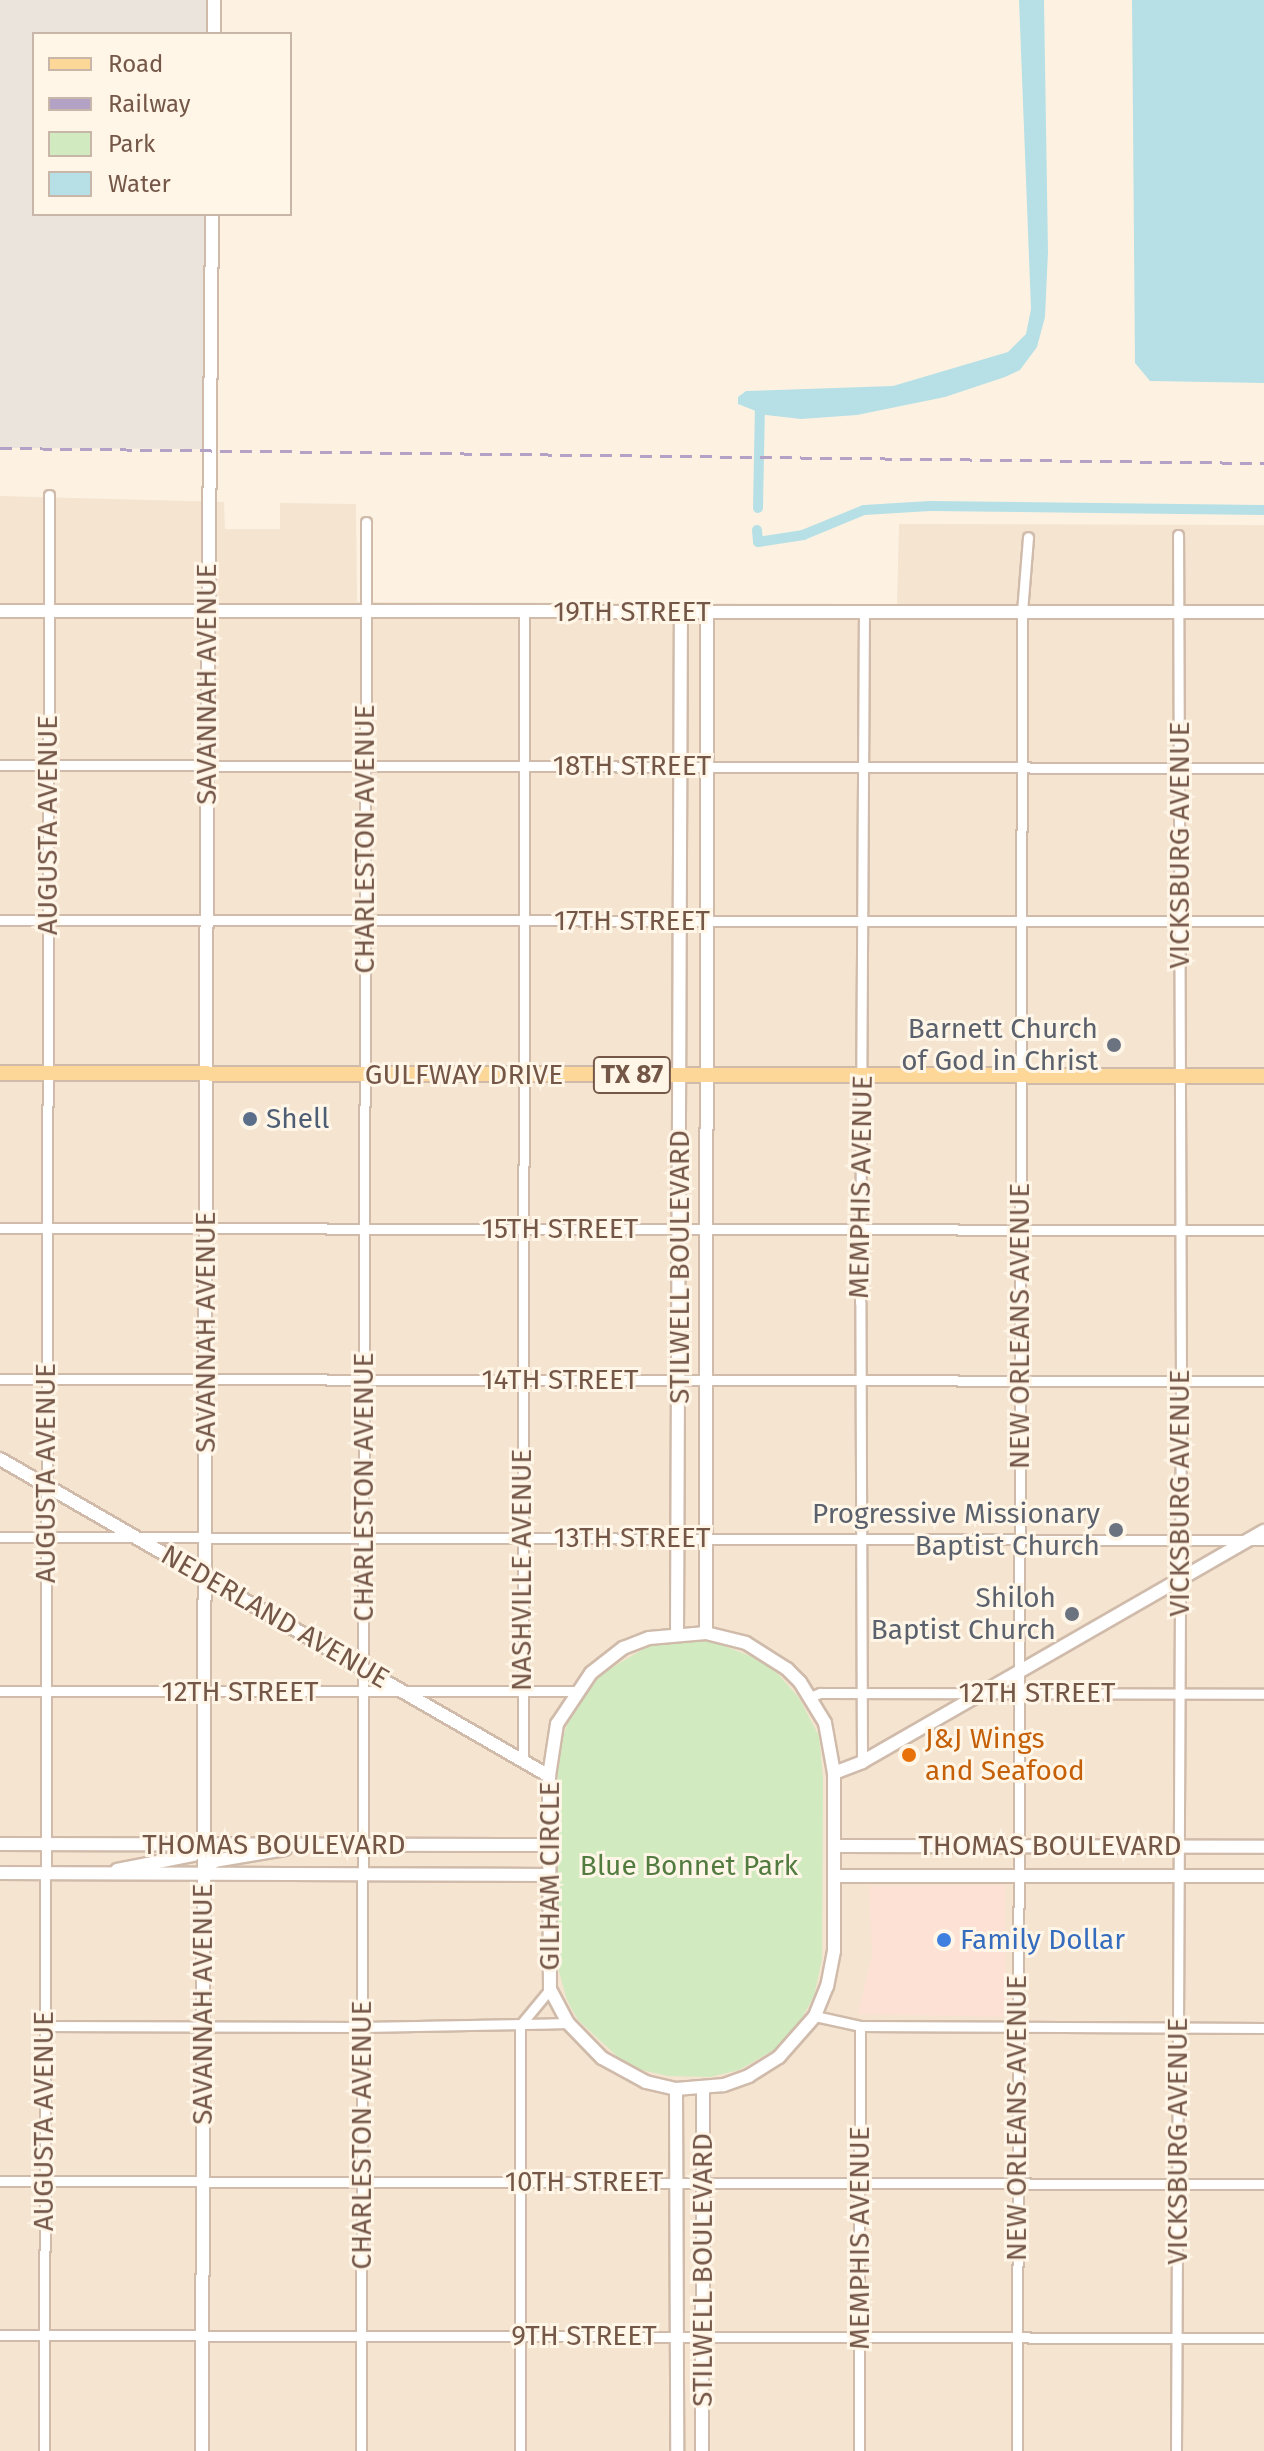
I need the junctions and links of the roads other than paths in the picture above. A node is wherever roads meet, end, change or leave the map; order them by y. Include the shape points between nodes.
1 (214, 0) edge
2 (214, 32) edge
3 (212, 216) edge
4 (49, 495) dead end
5 (366, 522) dead end
6 (1178, 535) dead end
7 (1028, 537) dead end
8 (0, 611) edge
9 (48, 611) junction
10 (208, 611) junction
11 (366, 611) junction
12 (524, 612) junction
13 (1022, 612) junction
14 (1181, 612) junction
15 (1264, 612) edge
16 (681, 613) junction
17 (707, 613) junction
18 (864, 613) junction
19 (0, 765) edge
20 (48, 765) junction
21 (207, 765) junction
22 (366, 766) junction
23 (525, 766) junction
24 (680, 766) junction
25 (706, 766) junction
26 (862, 766) junction
27 (1022, 767) junction
28 (1180, 767) junction
29 (1264, 768) edge
30 (0, 920) edge
31 (48, 920) junction
32 (206, 920) junction
33 (365, 920) junction
34 (862, 920) junction
35 (524, 921) junction
36 (680, 921) junction
37 (706, 921) junction
38 (1021, 921) junction
39 (1180, 921) junction
40 (1264, 921) edge
41 (0, 1073) edge
42 (47, 1074) junction
43 (206, 1074) junction
44 (365, 1075) junction
45 (523, 1075) junction
46 (680, 1075) junction
47 (706, 1075) junction
48 (863, 1076) junction
49 (1022, 1076) junction
50 (1180, 1076) junction
51 (1264, 1076) edge
52 (0, 1228) edge
53 (46, 1228) junction
54 (206, 1228) junction
55 (364, 1229) junction
56 (523, 1229) junction
57 (679, 1229) junction
58 (705, 1229) junction
59 (861, 1229) junction
60 (1021, 1230) junction
61 (1180, 1230) junction
62 (1264, 1230) edge
63 (47, 1378) junction
64 (0, 1379) edge
65 (206, 1379) junction
66 (365, 1380) junction
67 (524, 1380) junction
68 (680, 1380) junction
69 (706, 1380) junction
70 (861, 1380) junction
71 (1022, 1380) junction
72 (1181, 1381) junction
73 (1264, 1381) edge
74 (0, 1459) edge
75 (44, 1484) junction
76 (1264, 1531) edge
77 (0, 1537) edge
78 (45, 1537) junction
79 (136, 1537) junction
80 (205, 1538) junction
81 (363, 1538) junction
82 (520, 1538) junction
83 (678, 1538) junction
84 (705, 1538) junction
85 (860, 1538) junction
86 (1019, 1539) junction
87 (1179, 1539) junction
88 (1250, 1540) junction
89 (1264, 1540) edge
90 (205, 1578) junction
91 (1179, 1580) junction
92 (706, 1633) junction
93 (677, 1634) junction
94 (363, 1667) junction
95 (1019, 1672) junction
96 (402, 1690) junction
97 (0, 1691) edge
98 (46, 1691) junction
99 (204, 1691) junction
100 (576, 1691) junction
101 (362, 1692) junction
102 (521, 1692) junction
103 (860, 1693) junction
104 (982, 1693) junction
105 (1018, 1693) junction
106 (1178, 1694) junction
107 (1264, 1694) edge
108 (810, 1697) junction
109 (523, 1761) junction
110 (862, 1762) junction
111 (834, 1773) junction
112 (549, 1776) junction
113 (0, 1844) edge
114 (45, 1844) junction
115 (204, 1844) junction
116 (299, 1845) junction
117 (362, 1845) junction
118 (549, 1845) junction
119 (835, 1846) junction
120 (1019, 1847) junction
121 (1178, 1847) junction
122 (1264, 1847) edge
123 (0, 1873) edge
124 (45, 1873) junction
125 (107, 1873) junction
126 (204, 1873) junction
127 (362, 1874) junction
128 (548, 1875) junction
129 (836, 1876) junction
130 (1018, 1876) junction
131 (1178, 1876) junction
132 (1264, 1876) edge
133 (550, 1989) junction
134 (815, 2016) junction
135 (568, 2023) junction
136 (520, 2025) junction
137 (44, 2026) junction
138 (860, 2026) junction
139 (203, 2027) junction
140 (362, 2027) junction
141 (1018, 2028) junction
142 (1178, 2028) junction
143 (1264, 2028) edge
144 (703, 2088) junction
145 (676, 2089) junction
146 (0, 2181) edge
147 (44, 2181) junction
148 (203, 2181) junction
149 (362, 2182) junction
150 (520, 2182) junction
151 (703, 2182) junction
152 (677, 2183) junction
153 (860, 2183) junction
154 (1018, 2183) junction
155 (1177, 2183) junction
156 (1264, 2184) edge
157 (0, 2335) edge
158 (44, 2335) junction
159 (202, 2336) junction
160 (362, 2336) junction
161 (520, 2336) junction
162 (677, 2336) junction
163 (702, 2336) junction
164 (859, 2337) junction
165 (1017, 2337) junction
166 (1177, 2338) junction
167 (1264, 2338) edge
168 (44, 2451) edge
169 (202, 2451) edge
170 (361, 2451) edge
171 (520, 2451) edge
172 (677, 2451) edge
173 (702, 2451) edge
174 (859, 2451) edge
175 (1017, 2451) edge
176 (1176, 2451) edge

1 - 2 street
3 - 10 street, SAVANNAH AVENUE
4 - 9 street, AUGUSTA AVENUE
5 - 11 street, CHARLESTON AVENUE
6 - 14 street, VICKSBURG AVENUE
7 - 13 street, NEW ORLEANS AVENUE
8 - 9 street, 19TH STREET
9 - 10 street, 19TH STREET
9 - 20 street, AUGUSTA AVENUE
10 - 11 street, 19TH STREET
10 - 21 street, SAVANNAH AVENUE
11 - 12 street, 19TH STREET
11 - 22 street, CHARLESTON AVENUE
12 - 16 street, 19TH STREET
12 - 23 street, NASHVILLE AVENUE
13 - 14 street, 19TH STREET
13 - 18 street, 19TH STREET
13 - 27 street, NEW ORLEANS AVENUE
14 - 15 street, 19TH STREET
14 - 28 street, VICKSBURG AVENUE
16 - 17 street, 19TH STREET
16 - 24 street, STILWELL BOULEVARD
17 - 18 street, 19TH STREET
17 - 25 street, STILWELL BOULEVARD
18 - 26 street, MEMPHIS AVENUE
19 - 20 street, 18TH STREET
20 - 21 street, 18TH STREET
20 - 31 street, AUGUSTA AVENUE
21 - 22 street, 18TH STREET
21 - 32 street, SAVANNAH AVENUE
22 - 23 street, 18TH STREET
22 - 33 street, CHARLESTON AVENUE
23 - 24 street, 18TH STREET
23 - 35 street, NASHVILLE AVENUE
24 - 25 street, 18TH STREET
24 - 36 street, STILWELL BOULEVARD
25 - 26 street, 18TH STREET
25 - 37 street, STILWELL BOULEVARD
26 - 27 street, 18TH STREET
26 - 34 street, MEMPHIS AVENUE
27 - 28 street, 18TH STREET
27 - 38 street, NEW ORLEANS AVENUE
28 - 29 street, 18TH STREET
28 - 39 street, VICKSBURG AVENUE
30 - 31 street, 17TH STREET
31 - 32 street, 17TH STREET
31 - 42 street, AUGUSTA AVENUE
32 - 33 street, 17TH STREET
32 - 43 street, SAVANNAH AVENUE
33 - 35 street, 17TH STREET
33 - 44 street, CHARLESTON AVENUE
34 - 37 street, 17TH STREET
34 - 38 street, 17TH STREET
34 - 48 street, MEMPHIS AVENUE
35 - 36 street, 17TH STREET
35 - 45 street, NASHVILLE AVENUE
36 - 37 street, 17TH STREET
36 - 46 street, STILWELL BOULEVARD
37 - 47 street, STILWELL BOULEVARD
38 - 39 street, 17TH STREET
38 - 49 street, NEW ORLEANS AVENUE
39 - 40 street, 17TH STREET
39 - 50 street, VICKSBURG AVENUE
41 - 42 main road, GULFWAY DRIVE / TX 87
42 - 43 main road, GULFWAY DRIVE / TX 87
42 - 53 street, AUGUSTA AVENUE
43 - 44 main road, GULFWAY DRIVE / TX 87
43 - 54 street, SAVANNAH AVENUE
44 - 45 main road, GULFWAY DRIVE / TX 87
44 - 55 street, CHARLESTON AVENUE
45 - 46 main road, GULFWAY DRIVE / TX 87
45 - 56 street, NASHVILLE AVENUE
46 - 47 main road, GULFWAY DRIVE / TX 87
46 - 57 street, STILWELL BOULEVARD
47 - 48 main road, GULFWAY DRIVE / TX 87
47 - 58 street, STILWELL BOULEVARD
48 - 49 main road, GULFWAY DRIVE / TX 87
48 - 59 street, MEMPHIS AVENUE
49 - 50 main road, GULFWAY DRIVE / TX 87
49 - 60 street, NEW ORLEANS AVENUE
50 - 51 main road, GULFWAY DRIVE / TX 87
50 - 61 street, VICKSBURG AVENUE
52 - 53 street, 15TH STREET
53 - 54 street, 15TH STREET
53 - 63 street, AUGUSTA AVENUE
54 - 55 street, 15TH STREET
54 - 65 street, SAVANNAH AVENUE
55 - 56 street, 15TH STREET
55 - 66 street, CHARLESTON AVENUE
56 - 57 street, 15TH STREET
56 - 67 street, NASHVILLE AVENUE
57 - 58 street, 15TH STREET
57 - 68 street, STILWELL BOULEVARD
58 - 59 street, 15TH STREET
58 - 69 street, STILWELL BOULEVARD
59 - 60 street, 15TH STREET
59 - 70 street, MEMPHIS AVENUE
60 - 61 street, 15TH STREET
60 - 71 street, NEW ORLEANS AVENUE
61 - 62 street, 15TH STREET
61 - 72 street, VICKSBURG AVENUE
63 - 64 street, 14TH STREET
63 - 65 street, 14TH STREET
63 - 75 street, AUGUSTA AVENUE
65 - 66 street, 14TH STREET
65 - 80 street, SAVANNAH AVENUE
66 - 67 street, 14TH STREET
66 - 81 street, CHARLESTON AVENUE
67 - 68 street, 14TH STREET
67 - 82 street, NASHVILLE AVENUE
68 - 69 street, 14TH STREET
68 - 83 street, STILWELL BOULEVARD
69 - 70 street, 14TH STREET
69 - 84 street, STILWELL BOULEVARD
70 - 71 street, 14TH STREET
70 - 85 street, MEMPHIS AVENUE
71 - 72 street, 14TH STREET
71 - 86 street, NEW ORLEANS AVENUE
72 - 73 street, 14TH STREET
72 - 87 street, VICKSBURG AVENUE
74 - 75 street, NEDERLAND AVENUE
75 - 78 street, AUGUSTA AVENUE
75 - 79 street, NEDERLAND AVENUE
76 - 88 street
77 - 78 street, 13TH STREET
78 - 79 street, 13TH STREET
78 - 98 street, AUGUSTA AVENUE
79 - 80 street, 13TH STREET
79 - 90 street, NEDERLAND AVENUE
80 - 81 street, 13TH STREET
80 - 90 street, SAVANNAH AVENUE
81 - 82 street, 13TH STREET
81 - 94 street, CHARLESTON AVENUE
82 - 83 street, 13TH STREET
82 - 102 street, NASHVILLE AVENUE
83 - 84 street, 13TH STREET
83 - 93 street, STILWELL BOULEVARD
84 - 85 street, 13TH STREET
84 - 92 street, STILWELL BOULEVARD
85 - 86 street, 13TH STREET
85 - 103 street, MEMPHIS AVENUE
86 - 87 street, 13TH STREET
86 - 95 street, NEW ORLEANS AVENUE
87 - 88 street, 13TH STREET
87 - 91 street, VICKSBURG AVENUE
88 - 89 street, 13TH STREET
88 - 91 street
90 - 94 street, NEDERLAND AVENUE
90 - 99 street, SAVANNAH AVENUE
91 - 95 street
91 - 106 street, VICKSBURG AVENUE
92 - 93 street, GILHAM CIRCLE
92 - 108 street, GILHAM CIRCLE via 761,1650 787,1669
93 - 100 street, GILHAM CIRCLE via 623,1648
94 - 96 street, NEDERLAND AVENUE
94 - 101 street, CHARLESTON AVENUE
95 - 104 street
95 - 105 street, NEW ORLEANS AVENUE
96 - 101 street, 12TH STREET
96 - 102 street, 12TH STREET
96 - 109 street, NEDERLAND AVENUE
97 - 98 street, 12TH STREET
98 - 99 street, 12TH STREET
98 - 114 street, AUGUSTA AVENUE
99 - 101 street, 12TH STREET
99 - 115 street, SAVANNAH AVENUE
100 - 102 street, 12TH STREET
100 - 112 street, GILHAM CIRCLE via 557,1724
101 - 117 street, CHARLESTON AVENUE
102 - 109 street, NASHVILLE AVENUE
103 - 104 street, 12TH STREET
103 - 108 street, 12TH STREET
103 - 110 street, MEMPHIS AVENUE
104 - 105 street, 12TH STREET
104 - 110 street
105 - 106 street, 12TH STREET
105 - 120 street, NEW ORLEANS AVENUE
106 - 107 street, 12TH STREET
106 - 121 street, VICKSBURG AVENUE
108 - 111 street, GILHAM CIRCLE via 825,1723
109 - 112 street, NEDERLAND AVENUE
110 - 111 street
111 - 119 street, GILHAM CIRCLE
112 - 118 street, GILHAM CIRCLE
113 - 114 street, THOMAS BOULEVARD
114 - 115 street, THOMAS BOULEVARD
114 - 124 street, AUGUSTA AVENUE
115 - 116 street, THOMAS BOULEVARD
115 - 125 street via 193,1855
115 - 126 street, SAVANNAH AVENUE
116 - 117 street, THOMAS BOULEVARD
116 - 126 street via 214,1861
117 - 118 street, THOMAS BOULEVARD
117 - 127 street, CHARLESTON AVENUE
118 - 128 street, GILHAM CIRCLE
119 - 120 street, THOMAS BOULEVARD
119 - 129 street, GILHAM CIRCLE
120 - 121 street, THOMAS BOULEVARD
120 - 130 street, NEW ORLEANS AVENUE
121 - 122 street, THOMAS BOULEVARD
121 - 131 street, VICKSBURG AVENUE
123 - 124 street, THOMAS BOULEVARD
124 - 125 street, THOMAS BOULEVARD
124 - 137 street, AUGUSTA AVENUE
125 - 126 street, THOMAS BOULEVARD
126 - 127 street, THOMAS BOULEVARD
126 - 139 street, SAVANNAH AVENUE
127 - 128 street, THOMAS BOULEVARD
127 - 140 street, CHARLESTON AVENUE
128 - 133 street, GILHAM CIRCLE
129 - 130 street, THOMAS BOULEVARD
129 - 134 street, GILHAM CIRCLE via 833,1966
130 - 131 street, THOMAS BOULEVARD
130 - 141 street, NEW ORLEANS AVENUE
131 - 132 street, THOMAS BOULEVARD
131 - 142 street, VICKSBURG AVENUE
133 - 135 street, GILHAM CIRCLE
133 - 136 street
134 - 138 street
134 - 144 street, GILHAM CIRCLE via 764,2067
135 - 136 street
135 - 145 street, GILHAM CIRCLE via 619,2071
136 - 140 street
136 - 150 street
137 - 139 street
137 - 147 street, AUGUSTA AVENUE
138 - 141 street
138 - 153 street, MEMPHIS AVENUE
139 - 140 street
139 - 148 street, SAVANNAH AVENUE
140 - 149 street, CHARLESTON AVENUE
141 - 142 street
141 - 154 street, NEW ORLEANS AVENUE
142 - 143 street
142 - 155 street, VICKSBURG AVENUE
144 - 145 street, GILHAM CIRCLE
144 - 151 street, STILWELL BOULEVARD
145 - 152 street, STILWELL BOULEVARD
146 - 147 street, 10TH STREET
147 - 148 street, 10TH STREET
147 - 158 street, AUGUSTA AVENUE
148 - 149 street, 10TH STREET
148 - 159 street, SAVANNAH AVENUE
149 - 150 street, 10TH STREET
149 - 160 street, CHARLESTON AVENUE
150 - 152 street, 10TH STREET
150 - 161 street
151 - 152 street, 10TH STREET
151 - 153 street, 10TH STREET
151 - 163 street, STILWELL BOULEVARD
152 - 162 street, STILWELL BOULEVARD
153 - 154 street, 10TH STREET
153 - 164 street, MEMPHIS AVENUE
154 - 155 street, 10TH STREET
154 - 165 street, NEW ORLEANS AVENUE
155 - 156 street, 10TH STREET
155 - 166 street, VICKSBURG AVENUE
157 - 158 street, 9TH STREET
158 - 159 street, 9TH STREET
158 - 168 street, AUGUSTA AVENUE
159 - 160 street, 9TH STREET
159 - 169 street, SAVANNAH AVENUE
160 - 161 street, 9TH STREET
160 - 170 street, CHARLESTON AVENUE
161 - 162 street, 9TH STREET
161 - 171 street
162 - 163 street, 9TH STREET
162 - 172 street, STILWELL BOULEVARD
163 - 164 street, 9TH STREET
163 - 173 street, STILWELL BOULEVARD
164 - 165 street, 9TH STREET
164 - 174 street, MEMPHIS AVENUE
165 - 166 street, 9TH STREET
165 - 175 street, NEW ORLEANS AVENUE
166 - 167 street, 9TH STREET
166 - 176 street, VICKSBURG AVENUE

